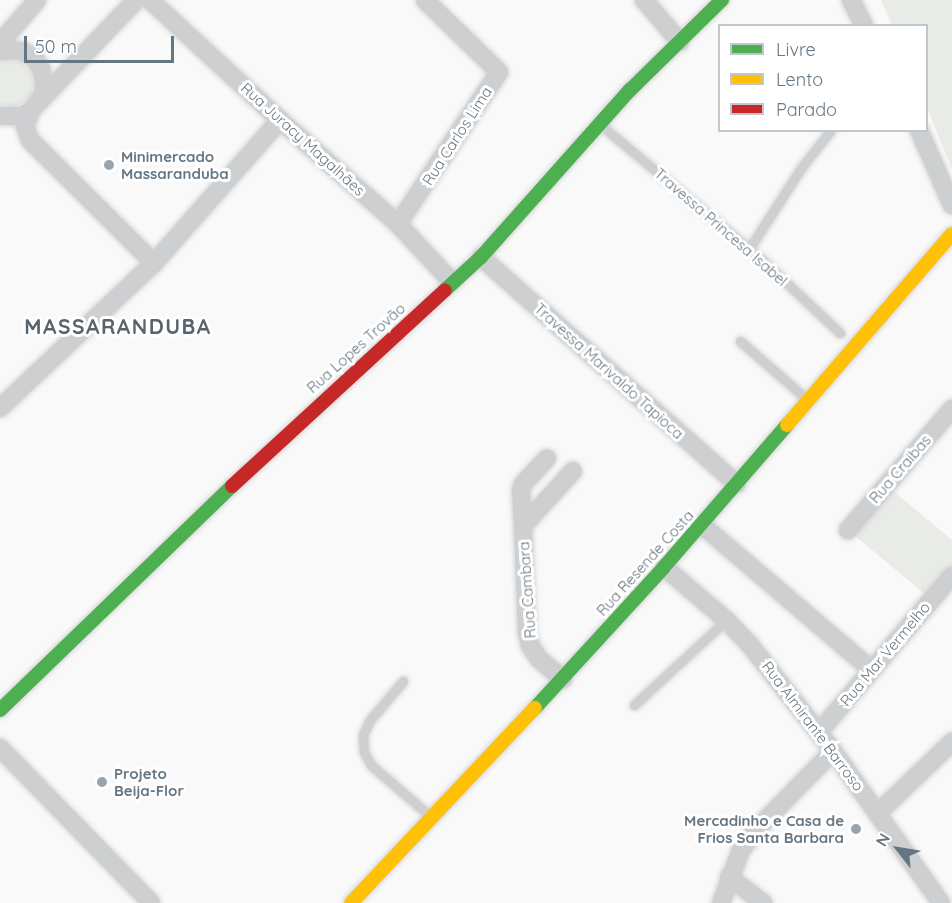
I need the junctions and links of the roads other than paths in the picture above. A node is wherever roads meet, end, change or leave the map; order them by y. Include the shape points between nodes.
1 (37, 0) edge
2 (136, 0) edge
3 (150, 0) edge
4 (425, 0) edge
5 (644, 0) edge
6 (722, 0) edge
7 (851, 0) edge
8 (863, 24) edge
9 (680, 42) junction
10 (0, 44) edge
11 (0, 51) edge
12 (31, 114) junction
13 (0, 116) edge
14 (280, 120) junction
15 (600, 125) junction
16 (829, 132) edge
17 (920, 132) edge
18 (952, 205) edge
19 (398, 224) junction
20 (952, 234) edge
21 (749, 249) junction
22 (481, 257) junction
23 (154, 263) junction
24 (452, 282) junction
25 (840, 333) dead end
26 (740, 341) dead end
27 (806, 398) junction
28 (0, 408) edge
29 (952, 409) edge
30 (547, 458) dead end
31 (573, 471) dead end
32 (736, 484) junction
33 (702, 525) junction
34 (523, 526) junction
35 (848, 530) dead end
36 (664, 567) junction
37 (952, 576) edge
38 (726, 620) junction
39 (872, 670) junction
40 (563, 679) junction
41 (403, 681) dead end
42 (634, 705) dead end
43 (0, 710) edge
44 (819, 732) junction
45 (952, 742) edge
46 (0, 748) edge
47 (833, 751) junction
48 (878, 813) junction
49 (430, 816) junction
50 (729, 877) junction
51 (150, 903) edge
52 (351, 903) edge
53 (721, 903) edge
54 (763, 903) edge
55 (941, 903) edge

1 - 10 street
2 - 12 street
3 - 14 street, Rua Juracy Magalhães
4 - 19 street, Rua Carlos Lima via 498,72
5 - 9 street
6 - 9 street, Rua Lopes Trovão
7 - 8 street
9 - 15 street, Rua Lopes Trovão
11 - 12 street via 24,52 41,69 43,94
12 - 13 street
12 - 23 street via 30,140
14 - 19 street, Rua Juracy Magalhães
14 - 23 street
15 - 21 lane, Travessa Princesa Isabel
15 - 22 street, Rua Lopes Trovão
16 - 21 lane via 801,168
17 - 18 street
19 - 24 street, Rua Juracy Magalhães
20 - 27 street, Rua Resende Costa
21 - 25 lane, Travessa Princesa Isabel
22 - 24 street, Rua Lopes Trovão
22 - 32 street, Travessa Marivaldo Tapioca
23 - 28 street
24 - 43 street, Rua Lopes Trovão via 269,451
26 - 27 lane
27 - 32 street, Rua Resende Costa
29 - 35 street, Rua Craibas
30 - 34 street via 523,484
31 - 34 street, Rua Cambara
32 - 33 street, Rua Resende Costa
33 - 36 street, Rua Resende Costa
33 - 39 street
34 - 40 street, Rua Cambara via 530,645 539,659
36 - 38 street, Rua Almirante Barroso
36 - 40 street, Rua Resende Costa
37 - 39 street, Rua Mar Vermelho
38 - 42 lane
38 - 44 street, Rua Almirante Barroso
39 - 44 street, Rua Mar Vermelho
40 - 49 street, Rua Resende Costa
41 - 49 lane via 369,720 363,735 364,752 371,765
44 - 47 street, Rua Almirante Barroso
45 - 48 street
46 - 51 street
47 - 48 street, Rua Almirante Barroso
47 - 50 street via 756,830 741,850
48 - 55 street, Rua Almirante Barroso
49 - 52 street, Rua Resende Costa
50 - 53 street
50 - 54 street

